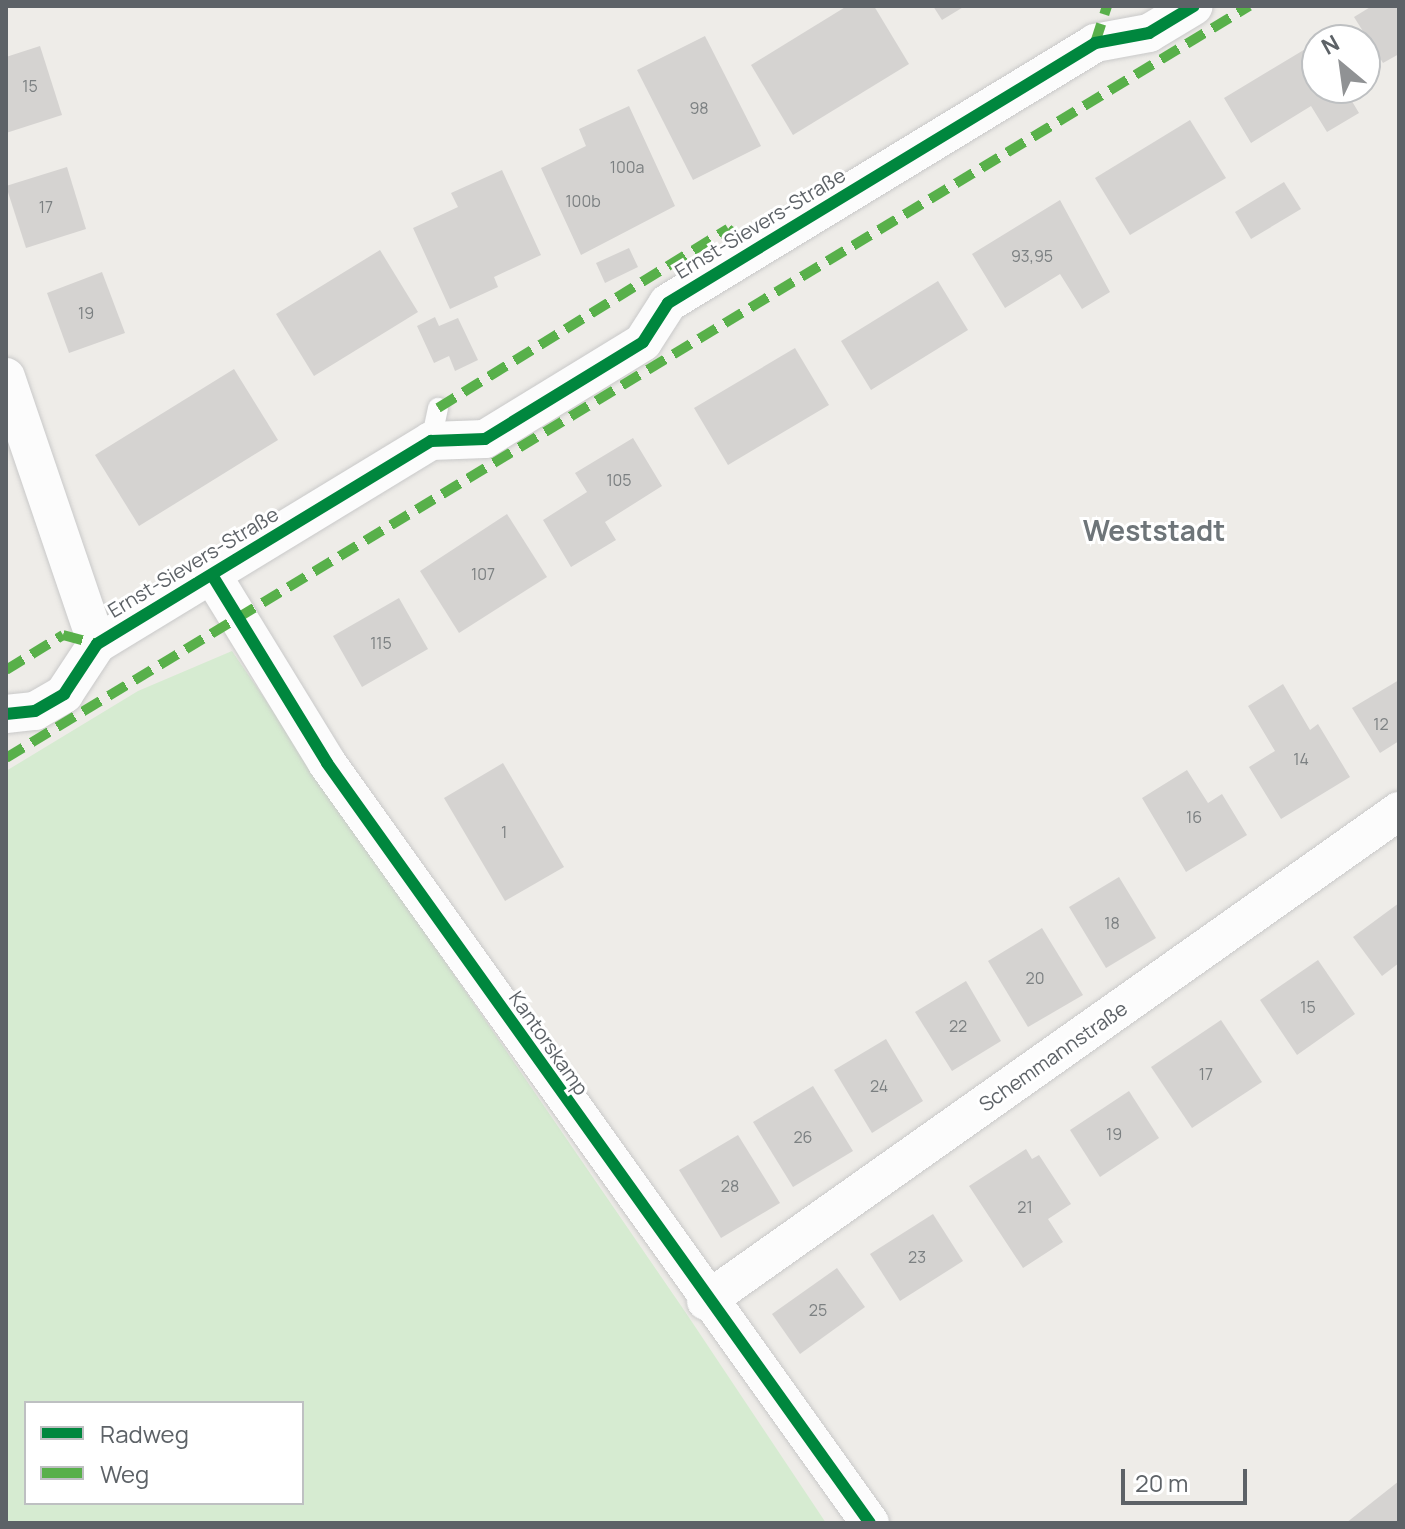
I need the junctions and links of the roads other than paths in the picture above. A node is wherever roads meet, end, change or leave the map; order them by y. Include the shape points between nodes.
1 (1194, 6) edge
2 (6, 377) edge
3 (212, 575) junction
4 (97, 644) junction
5 (6, 714) edge
6 (1399, 811) edge
7 (696, 1307) junction
8 (870, 1523) edge

1 - 3 street, Ernst-Sievers-Straße via 1149,33 1095,43 941,136 668,303 643,342 485,439 434,424
2 - 4 street
3 - 4 street, Ernst-Sievers-Straße
3 - 7 street, Kantorskamp via 327,763
4 - 5 street, Ernst-Sievers-Straße via 64,694 35,711
6 - 7 street, Schemmannstraße
7 - 8 street, Kantorskamp

